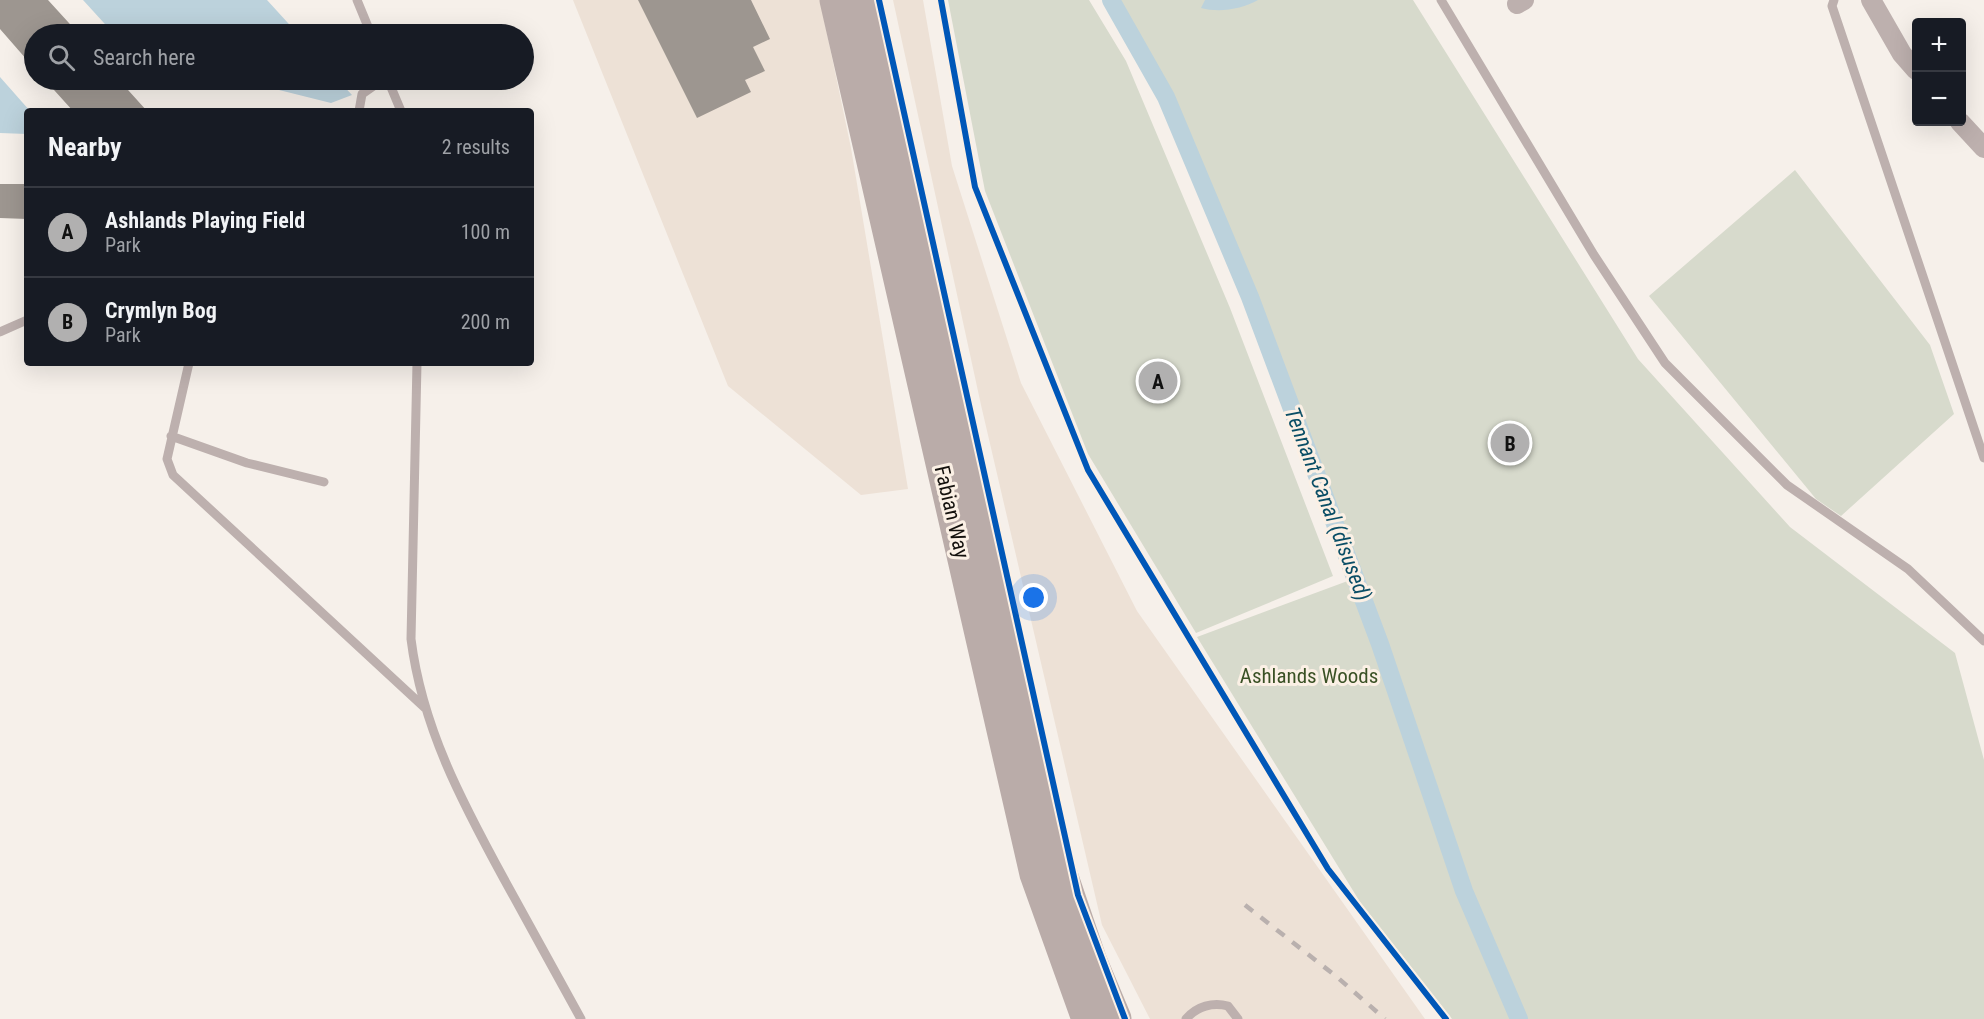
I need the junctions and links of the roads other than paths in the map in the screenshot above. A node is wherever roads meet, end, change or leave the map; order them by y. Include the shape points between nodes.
1 (357, 0) edge
2 (836, 0) edge
3 (866, 0) edge
4 (1441, 0) edge
5 (1833, 0) edge
6 (1871, 0) edge
7 (367, 24) edge
8 (1912, 65) edge
9 (368, 90) edge
10 (392, 90) edge
11 (360, 108) edge
12 (399, 108) edge
13 (1964, 126) edge
14 (1980, 144) edge
15 (24, 321) edge
16 (0, 332) edge
17 (188, 366) edge
18 (417, 366) edge
19 (171, 436) junction
20 (1984, 456) edge
21 (324, 482) dead end
22 (989, 624) junction
23 (1984, 641) edge
24 (425, 708) junction
25 (581, 1019) edge
26 (1088, 1019) edge
27 (1115, 1019) edge
28 (1186, 1019) edge
29 (1238, 1019) edge

1 - 7 lane
2 - 22 highway, Fabian Way
3 - 22 highway, Fabian Way
4 - 23 lane via 1594,255 1665,363 1787,484 1908,569
5 - 20 lane
6 - 8 street
9 - 11 lane via 362,94
10 - 12 lane
13 - 14 street
15 - 16 lane
17 - 19 lane
18 - 24 lane via 411,639
19 - 21 lane via 247,464
19 - 24 lane via 167,459 173,475
22 - 26 highway, Fabian Way via 1008,761 1036,874
22 - 27 highway, Fabian Way via 1043,797 1059,868
24 - 25 lane via 442,758 475,827
28 - 29 lane via 1215,1003 1228,1006

